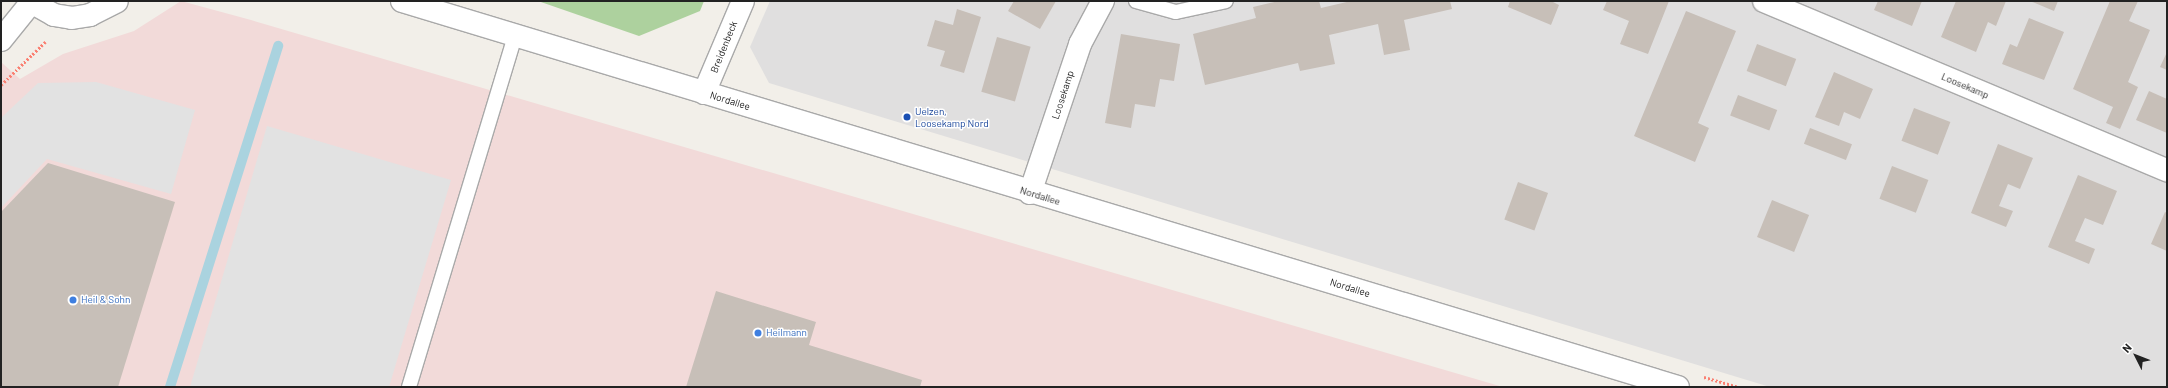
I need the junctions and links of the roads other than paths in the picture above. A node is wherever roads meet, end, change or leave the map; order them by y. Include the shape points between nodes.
1 (117, 1) edge
2 (402, 1) edge
3 (743, 1) edge
4 (1103, 1) edge
5 (1136, 1) edge
6 (1226, 1) edge
7 (1764, 1) edge
8 (30, 2) edge
9 (515, 36) junction
10 (1, 40) edge
11 (704, 93) junction
12 (2167, 170) edge
13 (1030, 193) junction
14 (410, 387) edge
15 (1678, 387) edge

1 - 8 street via 90,16 72,18 54,15
2 - 9 street, Nordallee
3 - 11 street, Breidenbeck
4 - 13 street, Loosekamp via 1080,44
5 - 6 lane via 1176,12
7 - 12 street, Loosekamp
8 - 10 street
9 - 11 street, Nordallee
9 - 14 lane
11 - 13 street, Nordallee
13 - 15 street, Nordallee

